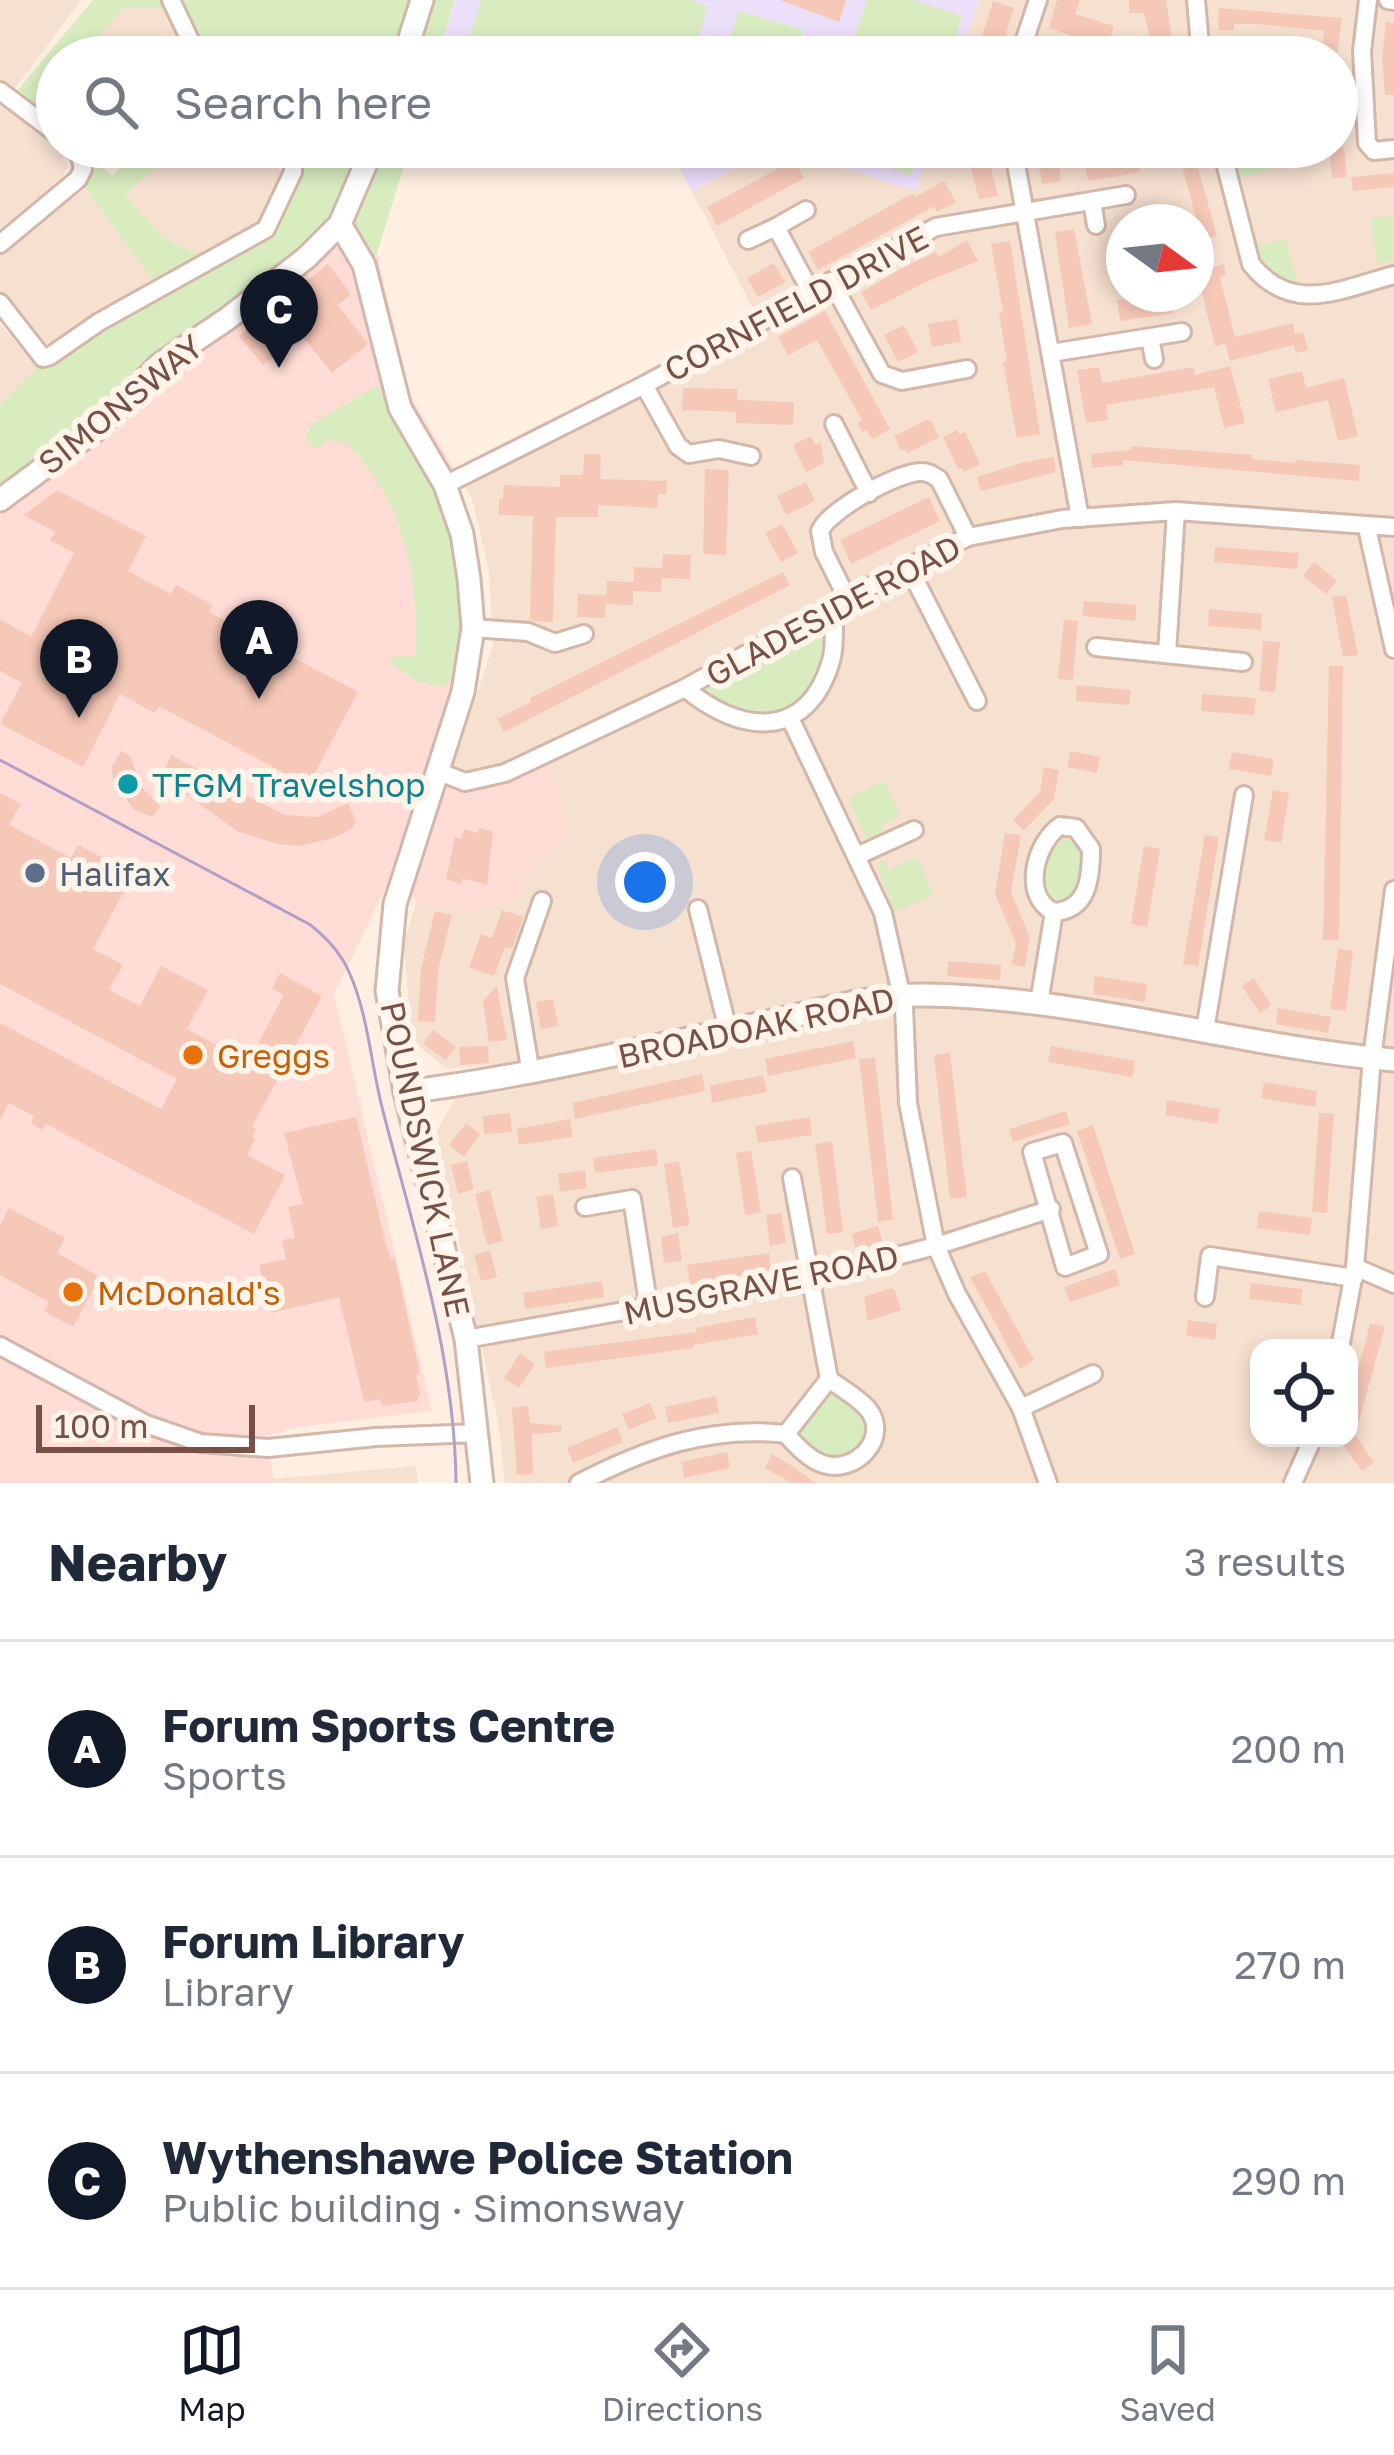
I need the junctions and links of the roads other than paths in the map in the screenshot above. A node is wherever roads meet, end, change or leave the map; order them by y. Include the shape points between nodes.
1 (171, 0) edge
2 (422, 0) edge
3 (1038, 0) edge
4 (1196, 0) edge
5 (1368, 0) edge
6 (188, 36) edge
7 (411, 36) edge
8 (1026, 36) edge
9 (1199, 36) edge
10 (0, 92) edge
11 (36, 119) edge
12 (1394, 149) edge
13 (83, 168) edge
14 (293, 168) edge
15 (364, 168) edge
16 (1017, 168) edge
17 (1226, 168) edge
18 (1126, 196) dead end
19 (1092, 202) junction
20 (806, 210) dead end
21 (1027, 213) junction
22 (340, 224) junction
23 (1096, 225) dead end
24 (776, 227) junction
25 (748, 240) dead end
26 (0, 244) edge
27 (1394, 275) edge
28 (831, 280) junction
29 (811, 292) junction
30 (0, 303) edge
31 (1182, 332) dead end
32 (1150, 338) junction
33 (1052, 353) junction
34 (1154, 359) dead end
35 (967, 369) dead end
36 (944, 373) junction
37 (644, 386) junction
38 (947, 394) dead end
39 (834, 424) dead end
40 (751, 456) dead end
41 (445, 484) junction
42 (869, 493) junction
43 (0, 500) edge
44 (1176, 511) junction
45 (1080, 518) junction
46 (1367, 527) junction
47 (1394, 527) edge
48 (968, 537) junction
49 (909, 568) junction
50 (840, 602) junction
51 (473, 628) junction
52 (584, 634) dead end
53 (1096, 647) dead end
54 (1394, 649) edge
55 (1167, 653) junction
56 (1243, 662) dead end
57 (685, 688) junction
58 (977, 701) dead end
59 (790, 718) junction
60 (436, 771) junction
61 (1244, 795) dead end
62 (914, 830) dead end
63 (859, 855) junction
64 (1394, 890) edge
65 (542, 901) dead end
66 (698, 909) dead end
67 (1054, 913) junction
68 (901, 997) junction
69 (1040, 1003) junction
70 (728, 1030) junction
71 (1205, 1030) junction
72 (1383, 1059) edge
73 (530, 1074) junction
74 (405, 1092) junction
75 (792, 1178) dead end
76 (585, 1207) dead end
77 (1051, 1209) junction
78 (936, 1246) junction
79 (1354, 1272) junction
80 (810, 1278) junction
81 (1394, 1284) edge
82 (1205, 1297) dead end
83 (650, 1309) junction
84 (466, 1339) junction
85 (1342, 1339) edge
86 (0, 1346) edge
87 (1093, 1373) dead end
88 (829, 1379) junction
89 (1021, 1408) junction
90 (478, 1433) junction
91 (786, 1434) junction
92 (1309, 1447) edge
93 (482, 1483) edge
94 (579, 1483) edge
95 (1048, 1483) edge
96 (1293, 1483) edge

1 - 6 street
2 - 7 street
3 - 8 street
4 - 9 street
5 - 12 street via 1367,143 1374,151
10 - 11 street
13 - 26 street
14 - 30 street via 266,230 50,356 43,358
15 - 22 street, SIMONSWAY
16 - 21 street
17 - 27 street via 1251,264 1262,278 1308,298
18 - 19 street, CORNFIELD DRIVE
19 - 21 street, CORNFIELD DRIVE
19 - 23 street
20 - 24 street
21 - 28 street, CORNFIELD DRIVE via 936,226
21 - 33 street
22 - 41 street, POUNDSWICK LANE via 364,265 400,408
22 - 43 street, SIMONSWAY
24 - 25 street
24 - 29 street
28 - 29 street, CORNFIELD DRIVE
28 - 36 street via 882,374 902,380
29 - 37 street, CORNFIELD DRIVE
31 - 32 street
32 - 33 street
32 - 34 street
33 - 45 street
35 - 36 street
36 - 38 street
37 - 40 street, CORNFIELD DRIVE via 689,454
37 - 41 street, CORNFIELD DRIVE
39 - 42 street
41 - 51 street, POUNDSWICK LANE via 461,534
42 - 48 street via 916,472 932,475
42 - 50 street via 830,514 820,531
44 - 45 street, GLADESIDE ROAD
44 - 46 street, GLADESIDE ROAD
44 - 55 street
45 - 48 street, GLADESIDE ROAD
46 - 47 street, GLADESIDE ROAD
46 - 54 street
48 - 49 street, GLADESIDE ROAD
49 - 50 street, GLADESIDE ROAD
49 - 58 street
50 - 57 street, GLADESIDE ROAD
50 - 59 street via 833,657 814,696
51 - 52 street via 555,643
51 - 60 street, POUNDSWICK LANE via 463,692
53 - 55 street
55 - 56 street
57 - 59 street via 736,722
57 - 60 street, GLADESIDE ROAD via 484,781
59 - 63 street
60 - 74 street, POUNDSWICK LANE via 391,932 387,992
61 - 71 street
62 - 63 street
63 - 68 street via 884,914
64 - 72 street
65 - 73 street via 515,978
66 - 70 street
67 - 67 street via 1035,889 1041,847 1054,829 1076,828 1091,849 1086,893 1071,910
67 - 69 street
68 - 69 street, BROADOAK ROAD
68 - 70 street, BROADOAK ROAD
68 - 78 street via 908,1103
69 - 71 street, BROADOAK ROAD
70 - 73 street, BROADOAK ROAD
71 - 72 street, BROADOAK ROAD
72 - 79 street
73 - 74 street, BROADOAK ROAD
74 - 84 street, POUNDSWICK LANE
75 - 80 street
76 - 83 street via 632,1199
77 - 77 street via 1032,1152 1063,1143 1099,1254 1065,1267
77 - 78 street, MUSGRAVE ROAD
78 - 80 street, MUSGRAVE ROAD
78 - 89 street
79 - 81 street
79 - 82 street via 1210,1256
79 - 85 street
80 - 83 street, MUSGRAVE ROAD
80 - 88 street
83 - 84 street, MUSGRAVE ROAD
84 - 90 street, POUNDSWICK LANE
86 - 90 street via 146,1424 201,1443 268,1448
87 - 89 street
88 - 91 street
88 - 91 street via 866,1408 873,1444 861,1459 823,1464
89 - 95 street
90 - 93 street, POUNDSWICK LANE
91 - 94 street via 710,1434 663,1444
92 - 96 street

